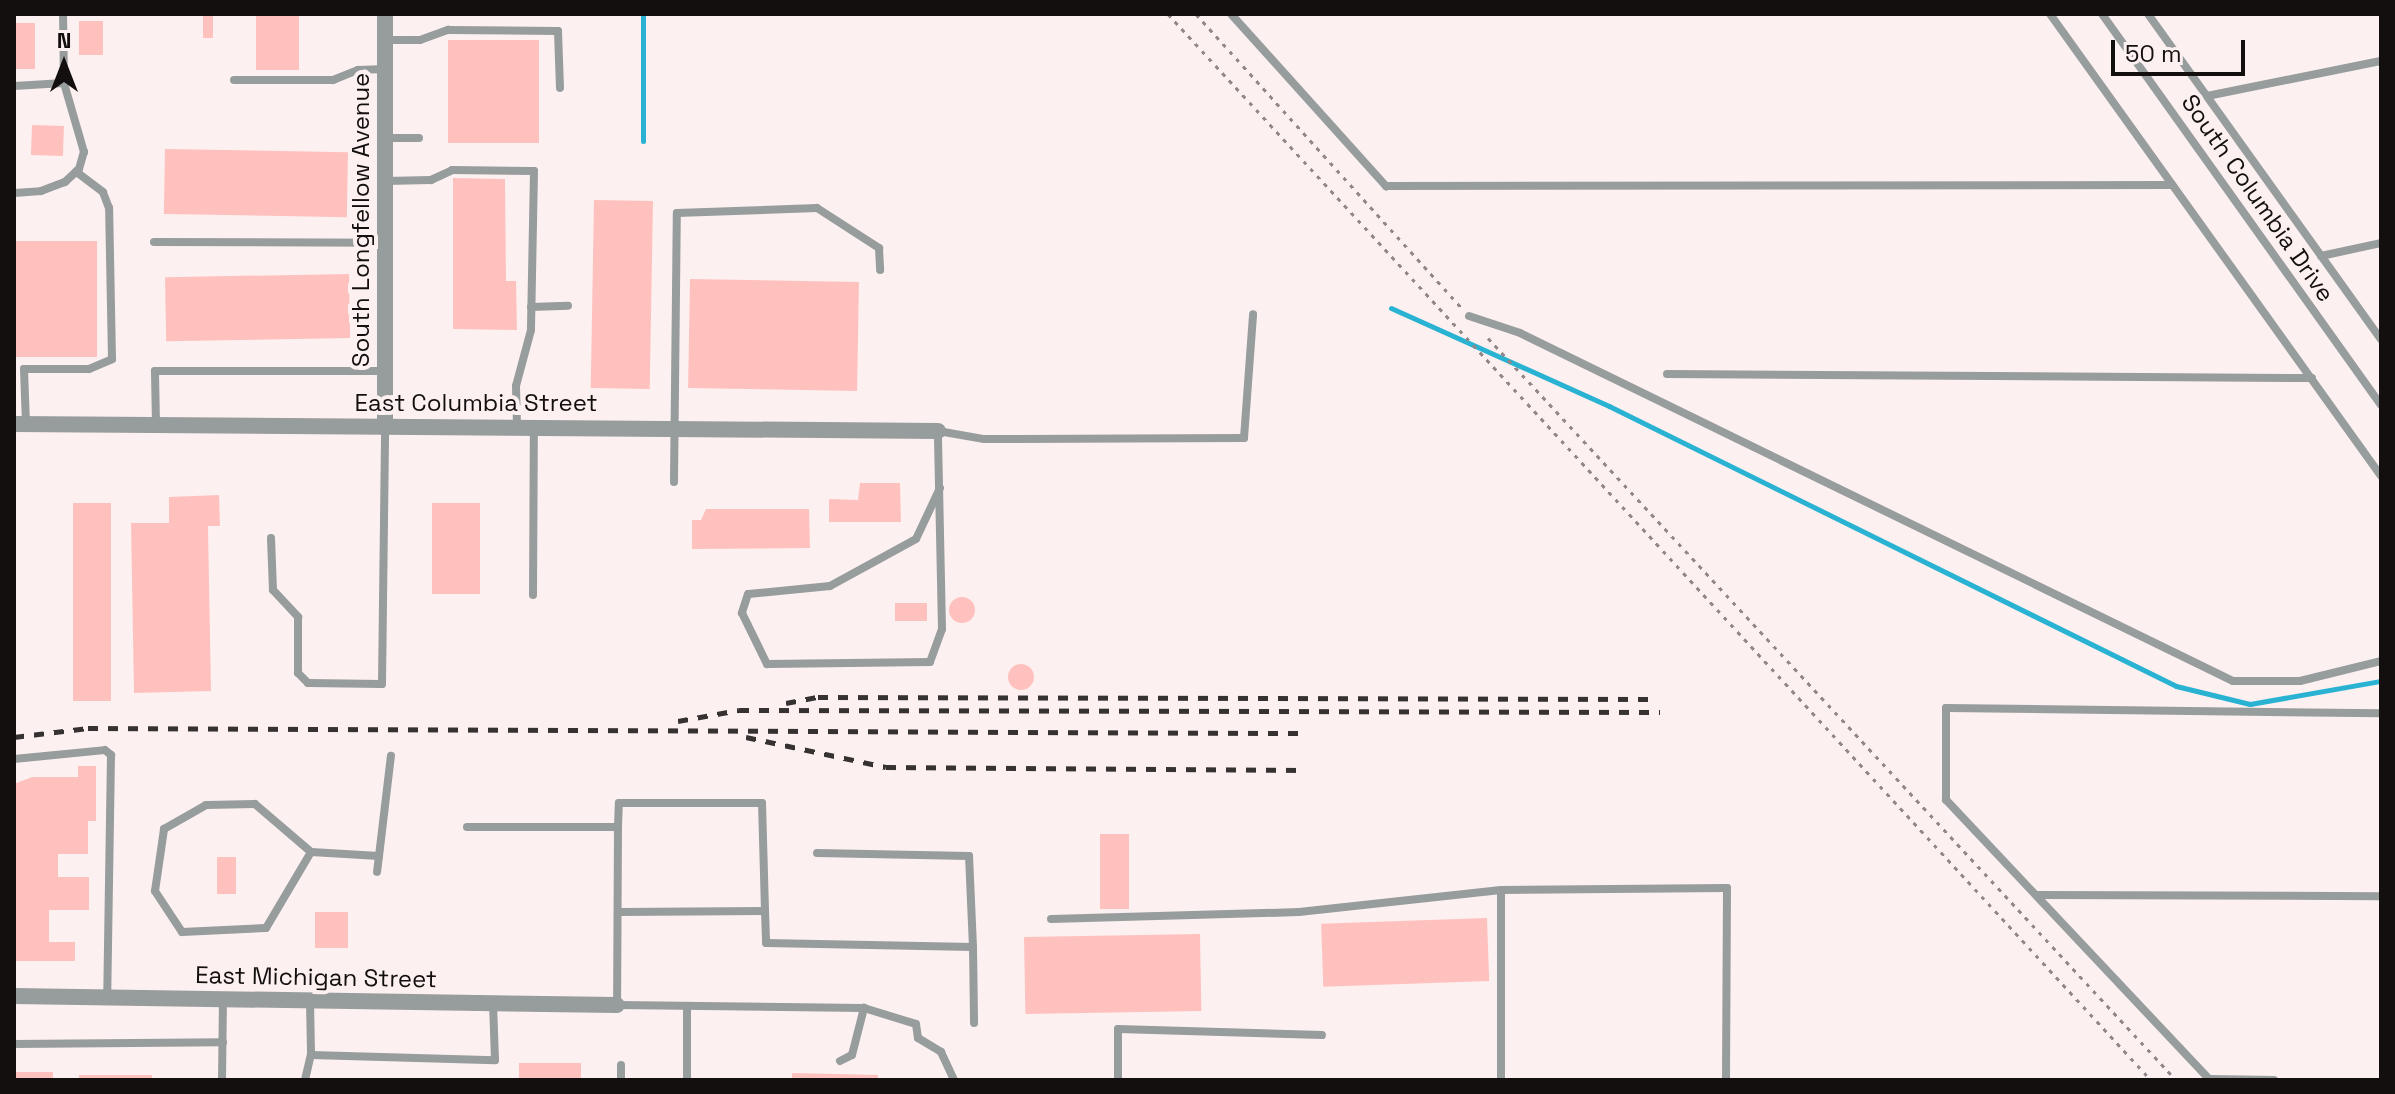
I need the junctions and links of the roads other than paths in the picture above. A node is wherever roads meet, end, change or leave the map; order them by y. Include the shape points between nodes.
1 (63, 14) edge
2 (385, 14) edge
3 (1231, 14) edge
4 (2050, 14) edge
5 (2102, 14) edge
6 (2148, 14) edge
7 (385, 40) junction
8 (2381, 61) edge
9 (385, 69) junction
10 (234, 80) dead end
11 (64, 83) junction
12 (14, 86) edge
13 (560, 88) dead end
14 (2207, 96) junction
15 (385, 138) junction
16 (419, 138) dead end
17 (76, 172) junction
18 (385, 181) junction
19 (2172, 185) junction
20 (14, 193) edge
21 (154, 242) dead end
22 (385, 243) junction
23 (2381, 243) edge
24 (2321, 256) junction
25 (880, 270) dead end
26 (568, 306) dead end
27 (531, 307) junction
28 (1253, 314) dead end
29 (1469, 316) road end
30 (2381, 339) edge
31 (385, 371) junction
32 (1667, 374) dead end
33 (2312, 378) junction
34 (2381, 405) edge
35 (20, 424) edge
36 (156, 425) junction
37 (385, 426) junction
38 (525, 427) junction
39 (672, 429) junction
40 (938, 431) junction
41 (2381, 476) edge
42 (674, 482) dead end
43 (940, 488) junction
44 (271, 538) dead end
45 (533, 595) dead end
46 (2381, 661) edge
47 (2381, 713) edge
48 (391, 756) dead end
49 (14, 759) edge
50 (467, 827) dead end
51 (618, 827) junction
52 (311, 852) junction
53 (817, 853) dead end
54 (379, 856) junction
55 (377, 872) dead end
56 (1501, 890) junction
57 (2039, 895) junction
58 (2381, 896) edge
59 (765, 911) junction
60 (619, 912) junction
61 (1051, 919) dead end
62 (973, 947) junction
63 (14, 996) edge
64 (107, 998) junction
65 (223, 999) junction
66 (310, 1001) junction
67 (493, 1004) junction
68 (617, 1005) junction
69 (687, 1006) junction
70 (864, 1008) junction
71 (974, 1023) dead end
72 (1322, 1035) dead end
73 (223, 1042) junction
74 (14, 1044) edge
75 (311, 1055) junction
76 (840, 1061) dead end
77 (621, 1065) dead end
78 (222, 1080) edge
79 (305, 1080) edge
80 (621, 1080) edge
81 (687, 1080) edge
82 (954, 1080) edge
83 (1118, 1080) edge
84 (1501, 1080) edge
85 (1726, 1080) edge
86 (2210, 1080) edge
87 (2274, 1080) edge

1 - 11 lane
2 - 7 street, South Longfellow Avenue
3 - 19 lane via 1386,186
4 - 19 lane
5 - 34 lane, South Columbia Drive
6 - 14 lane
7 - 9 street, South Longfellow Avenue
7 - 13 lane via 420,40 448,30 558,31
8 - 14 lane
9 - 10 lane via 358,70 333,80
9 - 15 street, South Longfellow Avenue
11 - 12 lane
11 - 17 lane via 84,152
14 - 24 lane
15 - 16 lane
15 - 18 street, South Longfellow Avenue
17 - 20 lane via 41,191
17 - 35 lane via 103,192 109,208 112,359 89,369 24,369
18 - 22 street, South Longfellow Avenue
18 - 27 lane via 431,180 452,170 534,171
19 - 33 lane
21 - 22 lane
22 - 31 street, South Longfellow Avenue
23 - 24 lane
24 - 30 lane
25 - 39 lane via 879,248 817,208 677,213
26 - 27 lane
27 - 38 lane via 516,386
28 - 40 lane via 1244,438 984,439
29 - 46 lane via 1520,333 2233,681 2300,681
31 - 36 lane via 155,371
31 - 37 street, South Longfellow Avenue
32 - 33 lane
33 - 41 lane
35 - 36 street, East Columbia Street
36 - 37 street, East Columbia Street
37 - 38 street, East Columbia Street
37 - 44 lane via 382,684 308,683 298,673 298,617 273,590
38 - 39 street, East Columbia Street
38 - 45 lane
39 - 40 street, East Columbia Street
39 - 42 lane
40 - 43 lane
43 - 43 lane via 942,629 930,662 767,664 742,613 748,594 830,586 916,539
47 - 57 lane via 1946,708 1946,800
48 - 54 lane
49 - 64 lane via 105,750 111,755
50 - 51 lane
51 - 59 lane via 619,803 762,803
51 - 60 lane
52 - 52 lane via 255,804 206,805 164,829 155,891 182,932 266,928
52 - 54 lane
53 - 62 lane via 969,856
54 - 55 lane
56 - 61 lane via 1299,912
56 - 84 lane
56 - 85 lane via 1727,888
57 - 58 lane
57 - 86 lane
59 - 60 lane
59 - 62 lane via 766,943
60 - 68 lane
62 - 71 lane
63 - 64 street, East Michigan Street
64 - 65 street, East Michigan Street
65 - 66 street, East Michigan Street
65 - 73 lane
66 - 67 street, East Michigan Street
66 - 75 lane
67 - 68 street, East Michigan Street
67 - 75 lane via 495,1060
68 - 69 lane
69 - 70 lane
69 - 81 lane
70 - 76 lane via 852,1055
70 - 82 lane via 916,1024 918,1038 941,1052
72 - 83 lane via 1118,1029
73 - 74 lane
73 - 78 lane
75 - 79 lane
77 - 80 lane
86 - 87 lane

